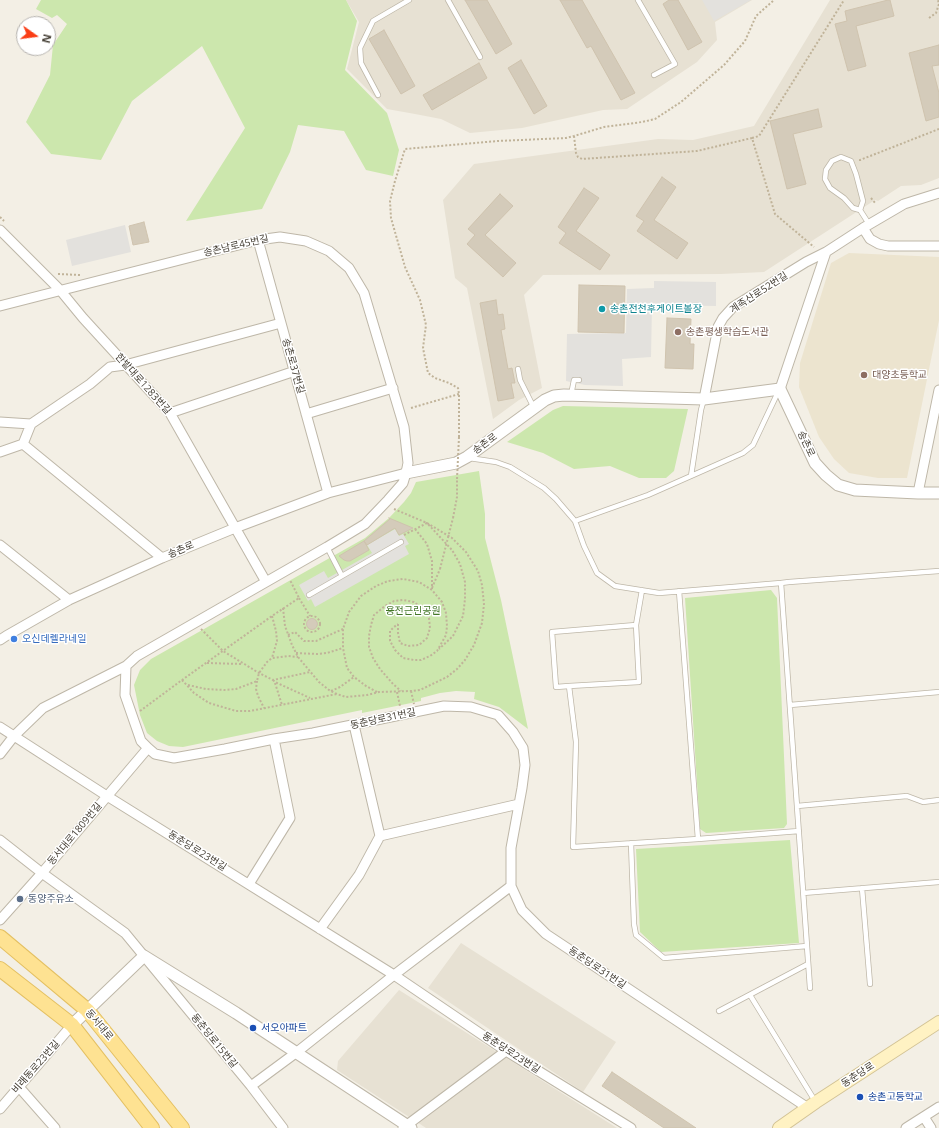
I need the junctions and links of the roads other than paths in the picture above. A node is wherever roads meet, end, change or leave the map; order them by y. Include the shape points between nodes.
1 (409, 0) edge
2 (448, 0) edge
3 (638, 0) edge
4 (480, 57) dead end
5 (654, 75) dead end
6 (378, 95) dead end
7 (939, 193) edge
8 (860, 210) junction
9 (3, 226) edge
10 (866, 226) junction
11 (258, 240) junction
12 (939, 246) edge
13 (826, 252) junction
14 (60, 290) junction
15 (0, 306) edge
16 (281, 323) junction
17 (125, 365) junction
18 (518, 369) dead end
19 (295, 371) junction
20 (579, 380) dead end
21 (393, 388) junction
22 (780, 389) junction
23 (939, 390) edge
24 (571, 395) junction
25 (704, 399) junction
26 (534, 408) junction
27 (170, 413) junction
28 (306, 414) junction
29 (0, 422) edge
30 (31, 424) junction
31 (935, 433) edge
32 (23, 444) junction
33 (0, 452) edge
34 (467, 457) junction
35 (406, 473) junction
36 (691, 476) junction
37 (328, 493) junction
38 (918, 493) junction
39 (939, 493) edge
40 (574, 521) junction
41 (235, 528) junction
42 (401, 542) dead end
43 (0, 545) edge
44 (327, 547) junction
45 (162, 558) junction
46 (939, 571) edge
47 (342, 576) junction
48 (266, 582) junction
49 (781, 583) junction
50 (642, 590) junction
51 (679, 591) junction
52 (309, 595) dead end
53 (69, 600) junction
54 (636, 625) junction
55 (0, 640) edge
56 (126, 666) junction
57 (569, 686) junction
58 (939, 692) edge
59 (790, 705) junction
60 (354, 724) junction
61 (0, 727) edge
62 (14, 736) junction
63 (274, 739) junction
64 (148, 748) junction
65 (0, 754) edge
66 (107, 796) junction
67 (939, 800) edge
68 (519, 804) junction
69 (797, 806) junction
70 (799, 831) junction
71 (380, 836) junction
72 (698, 839) junction
73 (0, 840) edge
74 (631, 843) junction
75 (42, 873) junction
76 (939, 882) edge
77 (249, 884) junction
78 (511, 886) junction
79 (862, 888) junction
80 (803, 893) junction
81 (0, 920) edge
82 (320, 929) junction
83 (0, 937) edge
84 (807, 946) junction
85 (144, 956) junction
86 (808, 964) junction
87 (0, 969) edge
88 (394, 975) junction
89 (870, 984) dead end
90 (810, 988) dead end
91 (750, 995) junction
92 (88, 1010) junction
93 (719, 1011) dead end
94 (939, 1022) edge
95 (72, 1025) junction
96 (506, 1051) junction
97 (297, 1052) junction
98 (19, 1086) junction
99 (251, 1086) junction
100 (812, 1105) junction
101 (939, 1107) edge
102 (0, 1109) edge
103 (924, 1117) junction
104 (407, 1127) edge
105 (55, 1128) edge
106 (152, 1128) edge
107 (182, 1128) edge
108 (283, 1128) edge
109 (631, 1128) edge
110 (779, 1128) edge
111 (906, 1128) edge
112 (931, 1128) edge

1 - 6 lane via 373,21 360,48 360,63
2 - 4 lane
3 - 5 lane via 675,64
7 - 10 street, 계족산로52번길 via 904,204
8 - 8 lane via 853,208 830,188 825,179 826,170 832,161 841,157 851,161 863,201
8 - 10 lane
9 - 14 street, 한밭대로1283번길
10 - 12 street via 870,239 879,244
10 - 13 street, 계족산로52번길
11 - 14 street, 송촌남로45번길
11 - 16 street, 송촌로37번길
11 - 21 street, 송촌남로45번길 via 280,237 306,241 329,251 349,268 364,293
13 - 22 street
13 - 25 street, 계족산로52번길 via 733,307 723,318 718,327
14 - 15 street, 송촌남로45번길
14 - 17 street, 한밭대로1283번길
16 - 17 street
16 - 19 street, 송촌로37번길
17 - 27 street, 한밭대로1283번길
17 - 30 street via 110,367 90,384
18 - 26 lane via 520,380
19 - 27 street
19 - 28 street, 송촌로37번길
20 - 24 lane via 574,380
21 - 28 street
21 - 35 street, 송촌남로45번길 via 404,427 408,463
22 - 25 street, 송촌로
22 - 36 lane via 753,445 743,453
22 - 38 street, 송촌로 via 815,463 838,485 855,490
23 - 31 street
24 - 25 street, 송촌로
24 - 26 street, 송촌로 via 554,396
25 - 36 lane
26 - 34 street, 송촌로
27 - 41 street, 한밭대로1283번길
28 - 37 street, 송촌로37번길
29 - 30 street
30 - 32 street
31 - 38 street
32 - 33 street
32 - 45 street
34 - 35 street, 송촌로 via 456,464
34 - 40 lane via 496,462 523,474 556,499
35 - 37 street, 송촌로
35 - 44 street via 399,488 365,524
36 - 40 lane via 648,495
37 - 41 street, 송촌로
38 - 39 street, 송촌로
40 - 50 lane via 597,573 615,586
41 - 45 street, 송촌로
41 - 48 street, 한밭대로1283번길
42 - 47 lane
43 - 53 street
44 - 47 lane
44 - 48 street
45 - 53 street, 송촌로
46 - 49 lane
47 - 52 lane
48 - 56 street via 137,656
49 - 51 lane
49 - 59 lane
50 - 51 lane via 659,593
50 - 54 lane
51 - 72 lane
53 - 55 street, 송촌로
54 - 57 lane via 639,682
54 - 57 lane via 552,632 556,687
56 - 62 street via 43,708
56 - 64 street via 125,695 141,741
57 - 74 lane via 576,742 573,847
58 - 59 lane
59 - 69 lane
60 - 63 street, 동춘당로31번길
60 - 68 street, 동춘당로31번길 via 444,706 471,707 498,715 514,732 523,748 525,765
60 - 71 street
61 - 62 street, 동춘당로23번길
62 - 65 street
62 - 66 street, 동춘당로23번길
63 - 64 street, 동춘당로31번길 via 174,758 155,754
63 - 77 street via 290,818
64 - 66 street, 동서대로1809번길
66 - 75 street, 동서대로1809번길
66 - 77 street, 동춘당로23번길
67 - 69 lane via 923,802 907,796
68 - 71 street
68 - 78 street, 동춘당로31번길 via 511,848
69 - 70 lane
70 - 72 lane
70 - 80 lane
71 - 82 street via 359,874
72 - 74 lane
73 - 75 street, 동춘당로15번길
74 - 84 lane via 636,935 664,958
75 - 81 street, 동서대로1809번길
75 - 85 street, 동춘당로15번길 via 125,933
76 - 79 lane
77 - 82 street, 동춘당로23번길
78 - 88 street
78 - 100 street, 동춘당로31번길 via 522,910 546,934
79 - 80 lane
79 - 89 lane
80 - 84 lane
82 - 88 street, 동춘당로23번길
83 - 92 main road, 동서대로
84 - 86 lane
85 - 92 street
85 - 97 street, 동춘당로15번길
85 - 99 street, 동춘당로15번길
86 - 90 lane
86 - 91 lane
87 - 95 main road, 동서대로
88 - 96 street, 동춘당로23번길
88 - 97 street
91 - 93 lane
91 - 100 lane
92 - 95 street
92 - 107 main road, 동서대로
94 - 100 main road, 동춘당로
95 - 98 street, 비래동로23번길
95 - 106 main road, 동서대로
96 - 104 street
96 - 109 street, 동춘당로23번길
97 - 99 street
97 - 104 street, 동춘당로15번길
98 - 102 street, 비래동로23번길
98 - 105 street
99 - 108 street, 동춘당로15번길
100 - 110 main road, 동춘당로
101 - 103 street
103 - 111 street
103 - 112 street

